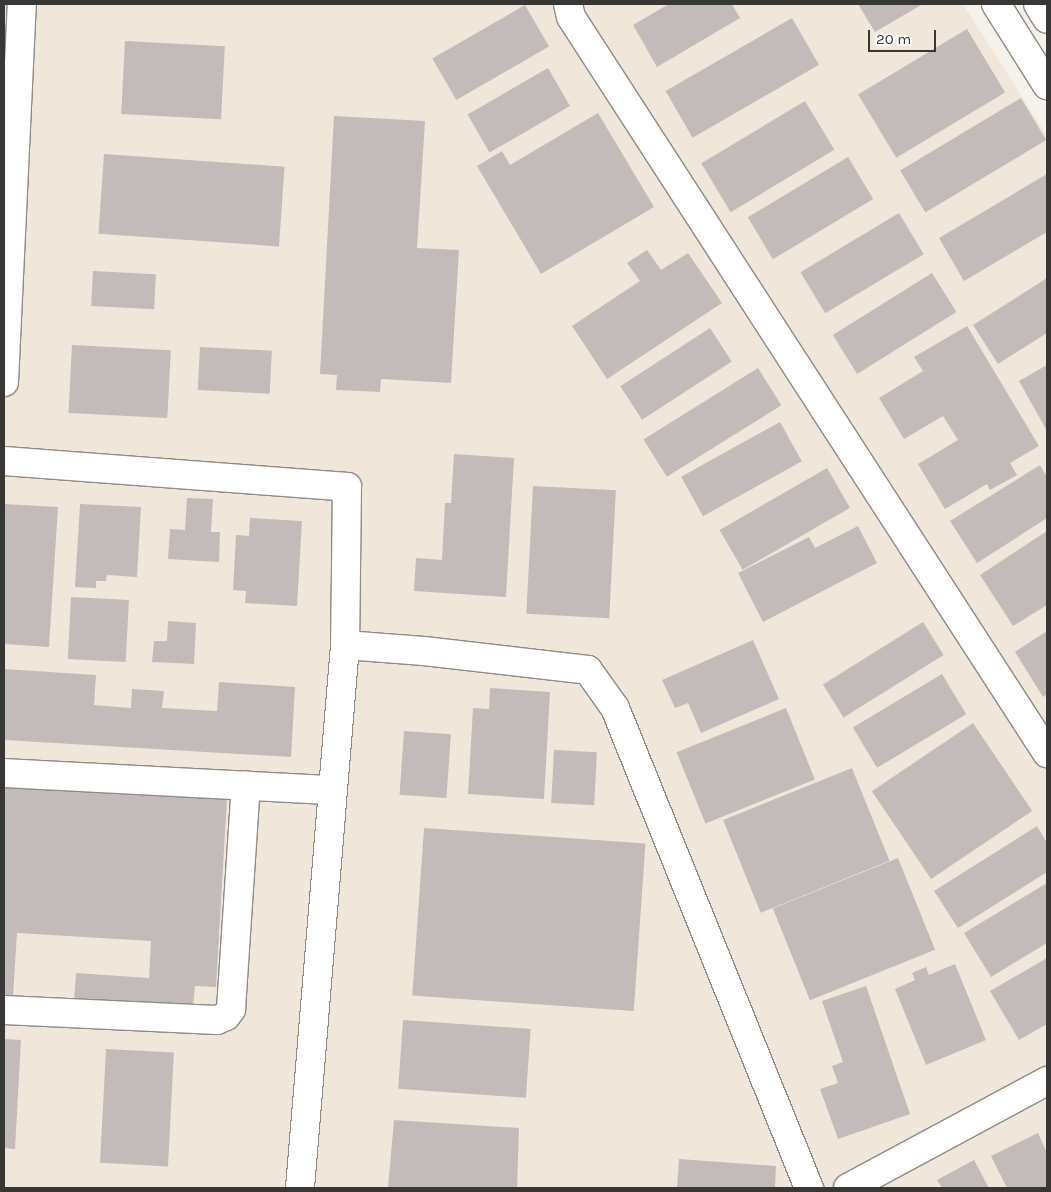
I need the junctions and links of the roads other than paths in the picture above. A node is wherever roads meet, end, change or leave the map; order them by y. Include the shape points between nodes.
1 (22, 4) edge
2 (568, 4) edge
3 (996, 4) edge
4 (1038, 4) edge
5 (1047, 19) edge
6 (1047, 85) edge
7 (4, 382) edge
8 (4, 462) edge
9 (345, 645) junction
10 (1047, 753) edge
11 (4, 773) edge
12 (246, 786) junction
13 (333, 790) junction
14 (4, 1010) edge
15 (1047, 1081) edge
16 (300, 1188) edge
17 (809, 1188) edge
18 (848, 1188) edge

1 - 7 street
2 - 10 street via 571,17
3 - 6 street
4 - 5 street
8 - 9 street via 347,487
9 - 13 street
9 - 17 street via 588,670 615,708
11 - 12 street
12 - 13 street
12 - 14 street via 232,1009 226,1016 216,1020
13 - 16 street
15 - 18 street

